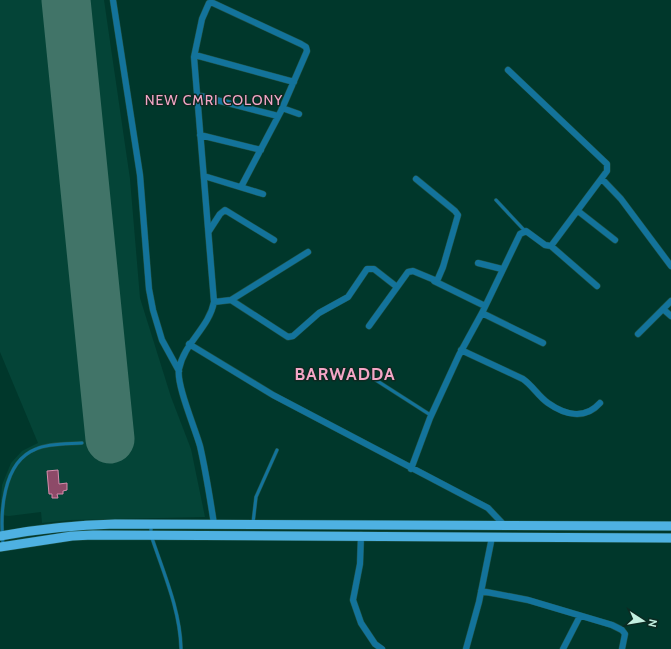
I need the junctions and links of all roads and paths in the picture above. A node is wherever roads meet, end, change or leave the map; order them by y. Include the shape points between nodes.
1 (113, 0) edge
2 (195, 54) junction
3 (508, 70) dead end
4 (294, 82) junction
5 (197, 95) junction
6 (282, 108) junction
7 (299, 114) dead end
8 (278, 116) junction
9 (200, 135) junction
10 (261, 150) junction
11 (204, 176) junction
12 (602, 178) junction
13 (416, 179) dead end
14 (242, 188) junction
15 (263, 194) dead end
16 (496, 200) dead end
17 (578, 211) junction
18 (209, 232) junction
19 (526, 232) junction
20 (274, 240) dead end
21 (615, 240) dead end
22 (551, 246) junction
23 (308, 252) dead end
24 (478, 263) dead end
25 (671, 266) edge
26 (502, 269) junction
27 (434, 281) junction
28 (397, 286) junction
29 (597, 286) dead end
30 (232, 300) junction
31 (671, 301) edge
32 (214, 302) junction
33 (485, 306) junction
34 (663, 309) junction
35 (482, 313) junction
36 (671, 316) edge
37 (370, 326) dead end
38 (638, 334) dead end
39 (543, 343) dead end
40 (189, 344) junction
41 (461, 350) junction
42 (179, 371) junction
43 (368, 375) dead end
44 (600, 403) dead end
45 (432, 416) junction
46 (82, 443) dead end
47 (277, 450) dead end
48 (411, 469) junction
49 (151, 524) junction
50 (214, 524) junction
51 (253, 524) junction
52 (505, 526) junction
53 (671, 526) edge
54 (151, 534) junction
55 (361, 535) junction
56 (1, 536) edge
57 (492, 537) junction
58 (671, 538) edge
59 (2, 547) edge
60 (481, 591) junction
61 (580, 616) junction
62 (374, 647) edge
63 (181, 648) edge
64 (382, 649) edge
65 (466, 649) edge
66 (563, 649) edge
67 (622, 649) edge

1 - 42 street via 140,175 151,303 162,340
2 - 4 street
2 - 4 street via 206,6 209,3 213,4 306,47 306,56
2 - 5 street
3 - 12 street via 607,164 607,171
4 - 6 street
5 - 8 street
5 - 9 street
6 - 7 street
6 - 8 street
8 - 10 street
9 - 10 street
9 - 11 street
10 - 14 street
11 - 14 street
11 - 18 street
12 - 17 street
12 - 25 street via 622,199
13 - 27 street via 458,215 439,278
14 - 15 street
16 - 19 lane
17 - 21 street
17 - 22 street
18 - 20 street via 225,210
18 - 32 street
19 - 22 street via 545,245
19 - 26 street via 520,234 514,242
22 - 29 street
23 - 30 street
24 - 26 street
26 - 33 street
27 - 28 street via 410,271
27 - 33 street
28 - 30 street via 374,269 368,269 348,297 319,313 291,337
28 - 37 street
30 - 32 street
31 - 34 street
32 - 40 street via 206,322
33 - 35 street
34 - 36 street
34 - 38 street
35 - 39 street
35 - 41 street
40 - 42 street
40 - 48 street via 273,395
41 - 44 street via 523,379 557,408 583,415 590,413
41 - 45 street
42 - 50 street via 182,390 200,446
43 - 45 lane
45 - 48 street
46 - 56 lane via 39,448 28,453 19,462 8,484
47 - 51 lane via 256,496
48 - 52 street via 488,508
49 - 50 main road
49 - 54 lane
49 - 56 main road via 82,525
50 - 51 main road
51 - 52 main road
52 - 53 main road
54 - 55 main road
54 - 59 main road via 72,536
54 - 63 lane via 176,609
55 - 57 main road
55 - 62 street via 360,564 353,600 361,623
56 - 59 lane
57 - 58 main road
57 - 60 street
60 - 61 street via 528,600
60 - 65 street
61 - 66 street
61 - 67 street via 622,630 626,637
62 - 64 street

